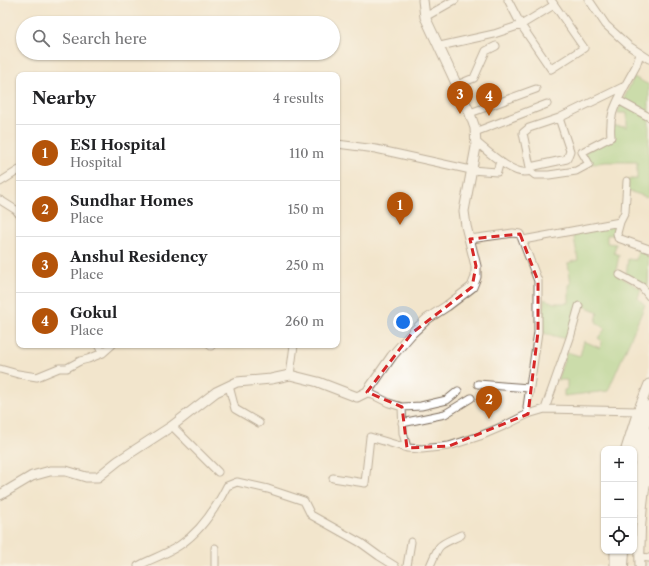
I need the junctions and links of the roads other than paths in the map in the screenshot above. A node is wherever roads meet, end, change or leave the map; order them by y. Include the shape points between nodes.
1 (423, 0) edge
2 (455, 0) edge
3 (508, 0) edge
4 (589, 0) edge
5 (552, 2) edge
6 (425, 17) junction
7 (521, 25) junction
8 (440, 46) junction
9 (496, 46) dead end
10 (640, 54) junction
11 (649, 59) edge
12 (457, 85) junction
13 (625, 86) junction
14 (536, 88) dead end
15 (618, 100) junction
16 (547, 104) dead end
17 (470, 113) junction
18 (649, 117) edge
19 (558, 118) junction
20 (475, 132) junction
21 (475, 141) junction
22 (340, 144) edge
23 (500, 161) junction
24 (530, 169) junction
25 (471, 170) junction
26 (16, 172) edge
27 (626, 181) dead end
28 (0, 182) edge
29 (0, 200) edge
30 (16, 210) edge
31 (620, 222) junction
32 (470, 239) junction
33 (523, 240) junction
34 (649, 249) edge
35 (620, 275) dead end
36 (649, 296) edge
37 (578, 306) dead end
38 (100, 348) edge
39 (109, 348) edge
40 (294, 348) edge
41 (103, 353) junction
42 (0, 368) edge
43 (290, 375) junction
44 (478, 384) dead end
45 (649, 384) edge
46 (229, 386) junction
47 (529, 388) junction
48 (458, 391) dead end
49 (367, 392) junction
50 (471, 398) dead end
51 (402, 407) junction
52 (545, 409) junction
53 (644, 409) edge
54 (528, 414) junction
55 (402, 422) junction
56 (259, 423) dead end
57 (172, 426) junction
58 (649, 434) edge
59 (627, 446) edge
60 (637, 446) edge
61 (407, 448) junction
62 (649, 463) edge
63 (218, 472) dead end
64 (333, 478) dead end
65 (647, 479) edge
66 (637, 486) edge
67 (0, 495) edge
68 (461, 535) dead end
69 (411, 542) dead end
70 (215, 548) dead end
71 (615, 554) edge
72 (622, 554) edge
73 (640, 558) edge
74 (138, 566) edge
75 (215, 566) edge
76 (395, 566) edge
77 (407, 566) edge
78 (430, 566) edge
79 (615, 566) edge
80 (622, 566) edge
81 (631, 566) edge

1 - 6 street
2 - 6 street
3 - 7 street
4 - 10 street via 606,25
5 - 7 street
5 - 7 street via 584,48 552,69
6 - 8 street
7 - 8 street
8 - 12 street
9 - 12 street via 486,50 474,78
10 - 11 street
10 - 13 street
12 - 17 street
13 - 15 street
13 - 19 street
14 - 17 street
15 - 18 street
15 - 24 street via 610,123 611,137 582,152 589,164 576,171 549,175 536,175
16 - 20 street
17 - 20 street
19 - 24 street via 523,133
19 - 24 street via 570,151 568,158
20 - 21 street
21 - 23 street
21 - 25 street
22 - 25 street via 376,149
23 - 24 street via 522,173
23 - 25 street via 496,172
25 - 32 street via 464,211
26 - 28 street
27 - 31 street via 625,212
29 - 30 street
31 - 33 street
31 - 34 street via 618,238
32 - 33 street via 513,233 520,234
32 - 49 street via 476,266 476,277 472,287 412,333
33 - 47 street via 538,281 538,332
35 - 36 street via 642,287
37 - 52 street via 570,338
38 - 41 street
39 - 41 street
40 - 43 street
41 - 42 street via 37,377
43 - 46 street via 237,382
43 - 49 street via 318,382 357,397
44 - 47 street
45 - 53 street
46 - 56 street via 235,409
46 - 57 street via 216,392
47 - 54 street
48 - 51 street via 447,400
49 - 51 street
50 - 55 street via 445,414
51 - 55 street
52 - 53 street
52 - 54 street
53 - 59 street
53 - 60 highway
54 - 61 street via 480,436 448,446
55 - 61 street
57 - 63 street
57 - 67 street via 98,477 50,471 32,476
58 - 66 highway
61 - 64 street via 370,437 365,483
62 - 65 street
65 - 73 street
68 - 78 street via 438,546
69 - 77 street
70 - 75 street
71 - 79 street
72 - 80 highway
73 - 81 highway
74 - 76 street via 180,545 208,517 227,486 238,482 268,489 304,502 311,515 361,543

